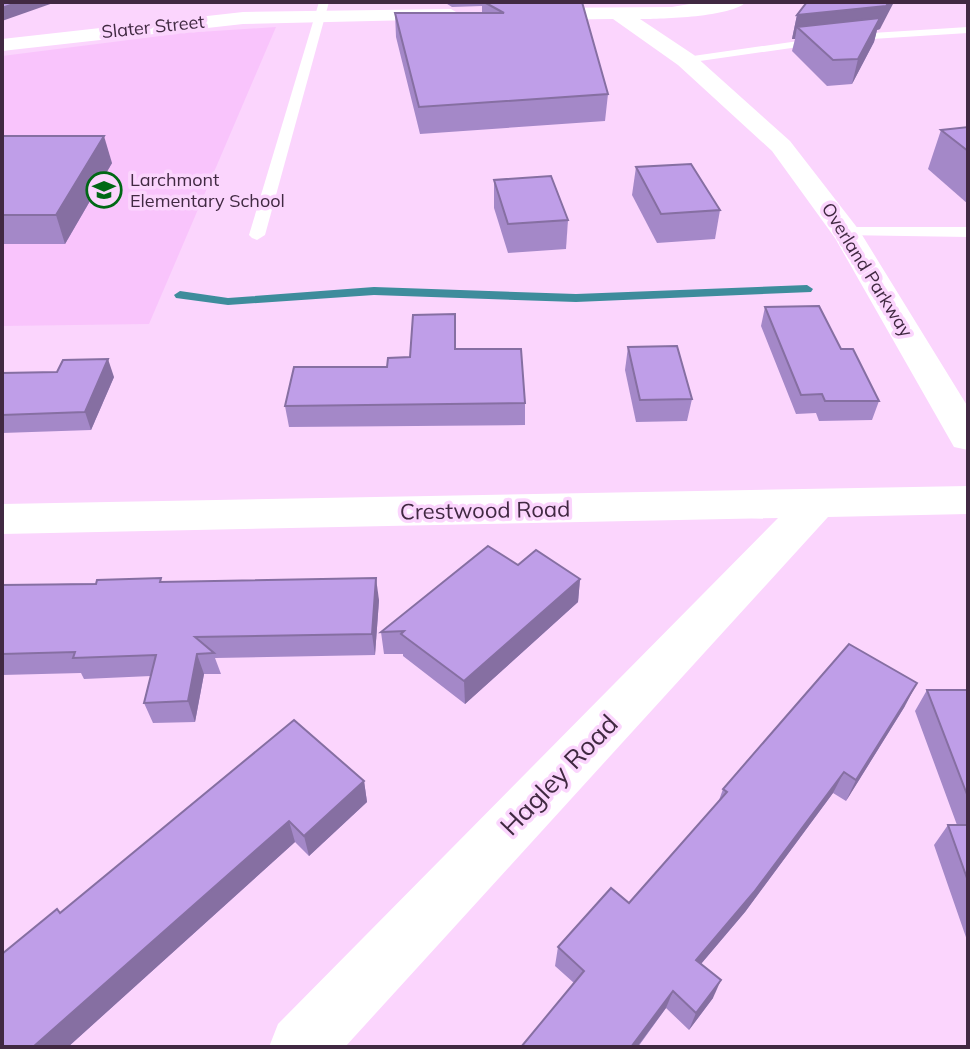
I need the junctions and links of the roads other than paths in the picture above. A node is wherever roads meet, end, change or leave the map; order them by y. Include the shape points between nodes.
1 (736, 2) edge
2 (607, 8) edge
3 (322, 9) edge
4 (119, 12) dead end
5 (503, 14) edge
6 (473, 15) edge
7 (968, 30) edge
8 (105, 32) junction
9 (2, 45) edge
10 (686, 60) junction
11 (847, 232) junction
12 (968, 232) edge
13 (257, 235) dead end
14 (968, 438) edge
15 (968, 500) edge
16 (817, 503) junction
17 (2, 519) edge
18 (301, 1047) edge

1 - 2 street via 672,13
2 - 5 street
2 - 10 street, Overland Parkway
3 - 6 street, Slater Street
3 - 8 street, Slater Street
3 - 13 lane
4 - 8 street
7 - 10 lane via 840,38
8 - 9 street, Slater Street
10 - 11 street, Overland Parkway via 781,146
11 - 12 lane
11 - 14 street, Overland Parkway
15 - 16 street, Crestwood Road
16 - 17 street, Crestwood Road
16 - 18 street, Hagley Road

